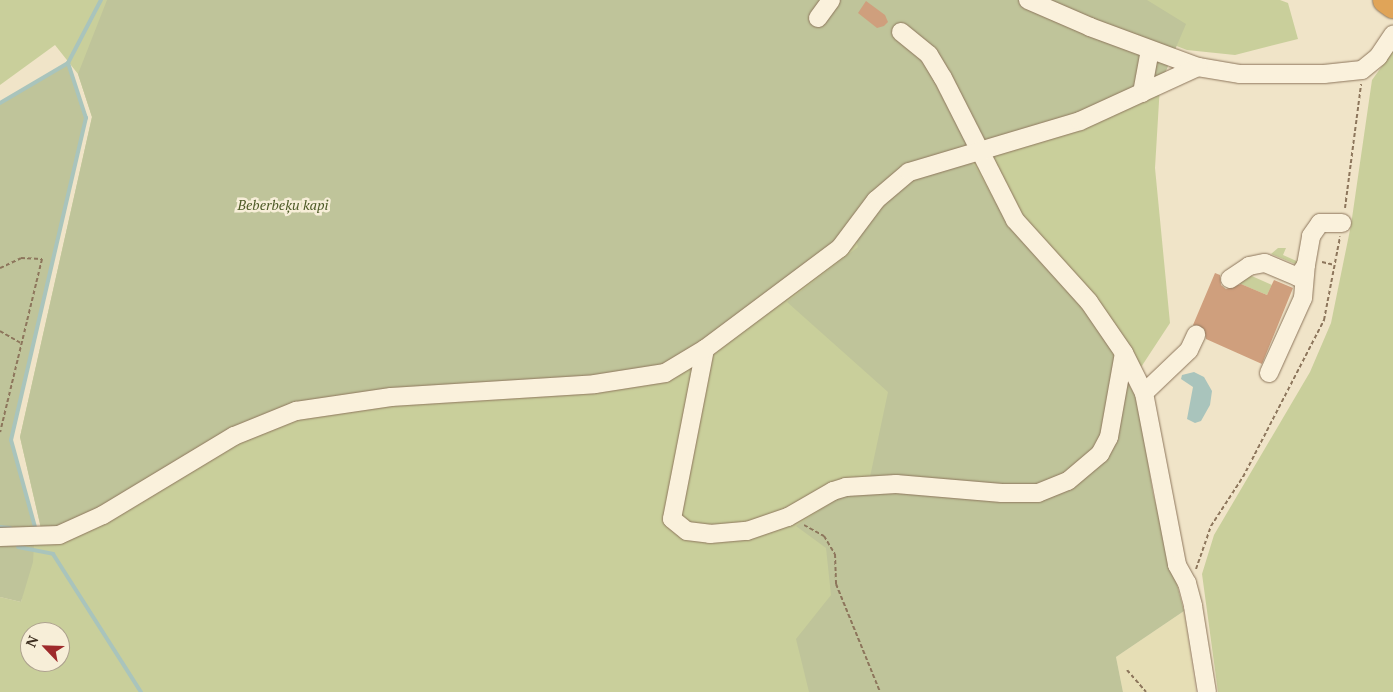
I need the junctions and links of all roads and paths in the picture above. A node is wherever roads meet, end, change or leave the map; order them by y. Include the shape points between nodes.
1 (831, 0) edge
2 (1028, 0) edge
3 (1386, 0) edge
4 (1393, 5) edge
5 (818, 18) dead end
6 (901, 32) dead end
7 (1393, 34) edge
8 (1150, 50) junction
9 (1198, 67) junction
10 (1142, 93) junction
11 (980, 149) junction
12 (1342, 223) dead end
13 (1306, 265) junction
14 (0, 268) edge
15 (1230, 279) dead end
16 (0, 331) edge
17 (1196, 335) dead end
18 (21, 343) junction
19 (705, 349) junction
20 (1124, 353) junction
21 (1269, 372) dead end
22 (1144, 392) junction
23 (0, 432) edge
24 (788, 516) junction
25 (0, 537) edge
26 (1127, 670) dead end
27 (880, 692) edge
28 (1146, 692) edge
29 (1207, 692) edge

1 - 5 street
2 - 8 street
3 - 4 highway
6 - 11 street via 929,55
7 - 9 street via 1362,70 1347,73 1240,74
8 - 9 street
8 - 10 street
9 - 10 street
10 - 11 street via 1080,121
11 - 19 street via 910,172 894,182 876,200 840,248
11 - 20 street via 1015,220 1088,302
12 - 13 street via 1320,223 1310,236
13 - 15 street via 1298,277 1265,263 1249,266
13 - 21 street via 1303,298
14 - 18 path via 21,258 42,259
16 - 18 path
17 - 22 street via 1189,350
18 - 23 path
19 - 24 street via 672,519 687,531 710,534 747,531
19 - 25 street via 665,373 595,384 391,397 296,411 234,436 103,516 59,535
20 - 22 street
20 - 24 street via 1109,436 1100,454 1068,481 1038,493 896,484 846,487
22 - 29 street via 1177,565 1187,583 1193,606
24 - 27 path via 824,536 835,554 836,584
26 - 28 path

